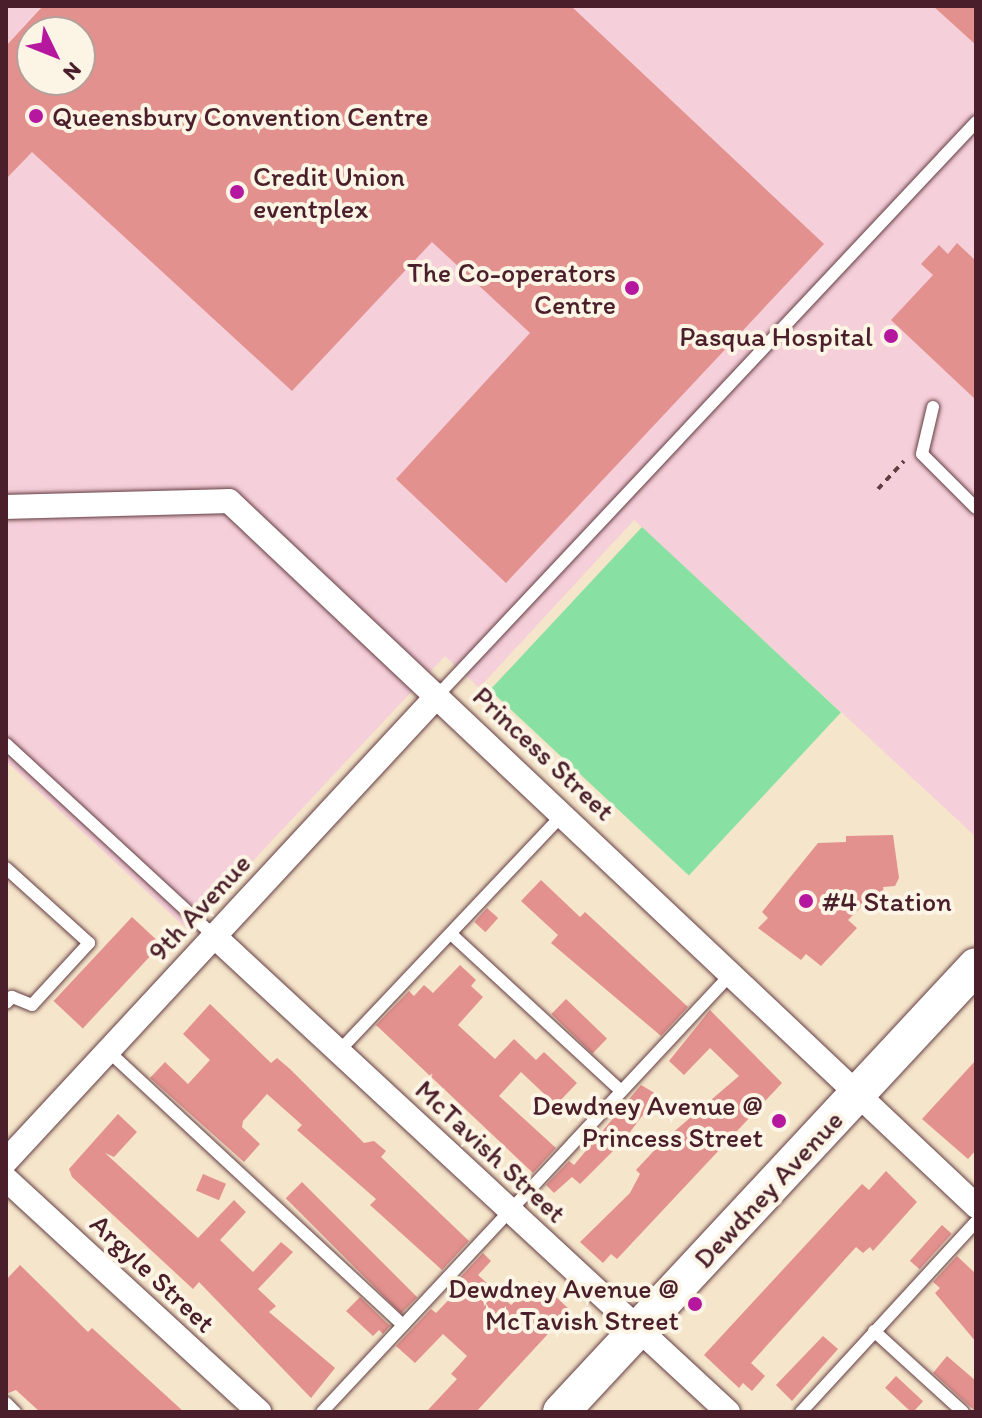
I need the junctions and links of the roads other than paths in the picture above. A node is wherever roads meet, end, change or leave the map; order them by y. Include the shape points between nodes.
1 (976, 122) edge
2 (933, 407) dead end
3 (6, 507) edge
4 (976, 508) edge
5 (438, 695) junction
6 (6, 744) edge
7 (564, 812) junction
8 (6, 868) edge
9 (451, 934) junction
10 (213, 935) junction
11 (976, 966) edge
12 (732, 973) junction
13 (6, 1003) edge
14 (107, 1050) junction
15 (340, 1050) junction
16 (620, 1090) junction
17 (859, 1092) junction
18 (6, 1161) edge
19 (6, 1179) edge
20 (976, 1206) edge
21 (512, 1213) junction
22 (976, 1222) edge
23 (403, 1325) junction
24 (639, 1328) junction
25 (874, 1331) junction
26 (6, 1403) edge
27 (15, 1412) edge
28 (259, 1412) edge
29 (322, 1412) edge
30 (561, 1412) edge
31 (728, 1412) edge
32 (801, 1412) edge
33 (963, 1412) edge

1 - 5 lane
2 - 4 lane via 922,454
3 - 5 street, Princess Street via 229,501
5 - 7 street, Princess Street
5 - 10 street, 9th Avenue
6 - 10 lane
7 - 9 lane
7 - 12 street, Princess Street
8 - 13 lane via 89,943 32,1005 12,997
9 - 15 lane
9 - 16 lane
10 - 14 street, 9th Avenue
10 - 15 street, McTavish Street
11 - 17 main road, Dewdney Avenue
12 - 16 lane
12 - 17 street, Princess Street
14 - 18 street, 9th Avenue
14 - 23 lane
15 - 21 street, McTavish Street
16 - 21 lane
17 - 20 street, Princess Street
17 - 24 main road, Dewdney Avenue
19 - 28 street, Argyle Street
21 - 23 lane
21 - 24 street, McTavish Street
22 - 25 lane
23 - 29 lane
24 - 30 main road, Dewdney Avenue
24 - 31 street, McTavish Street
25 - 32 lane
25 - 33 lane
26 - 27 lane

